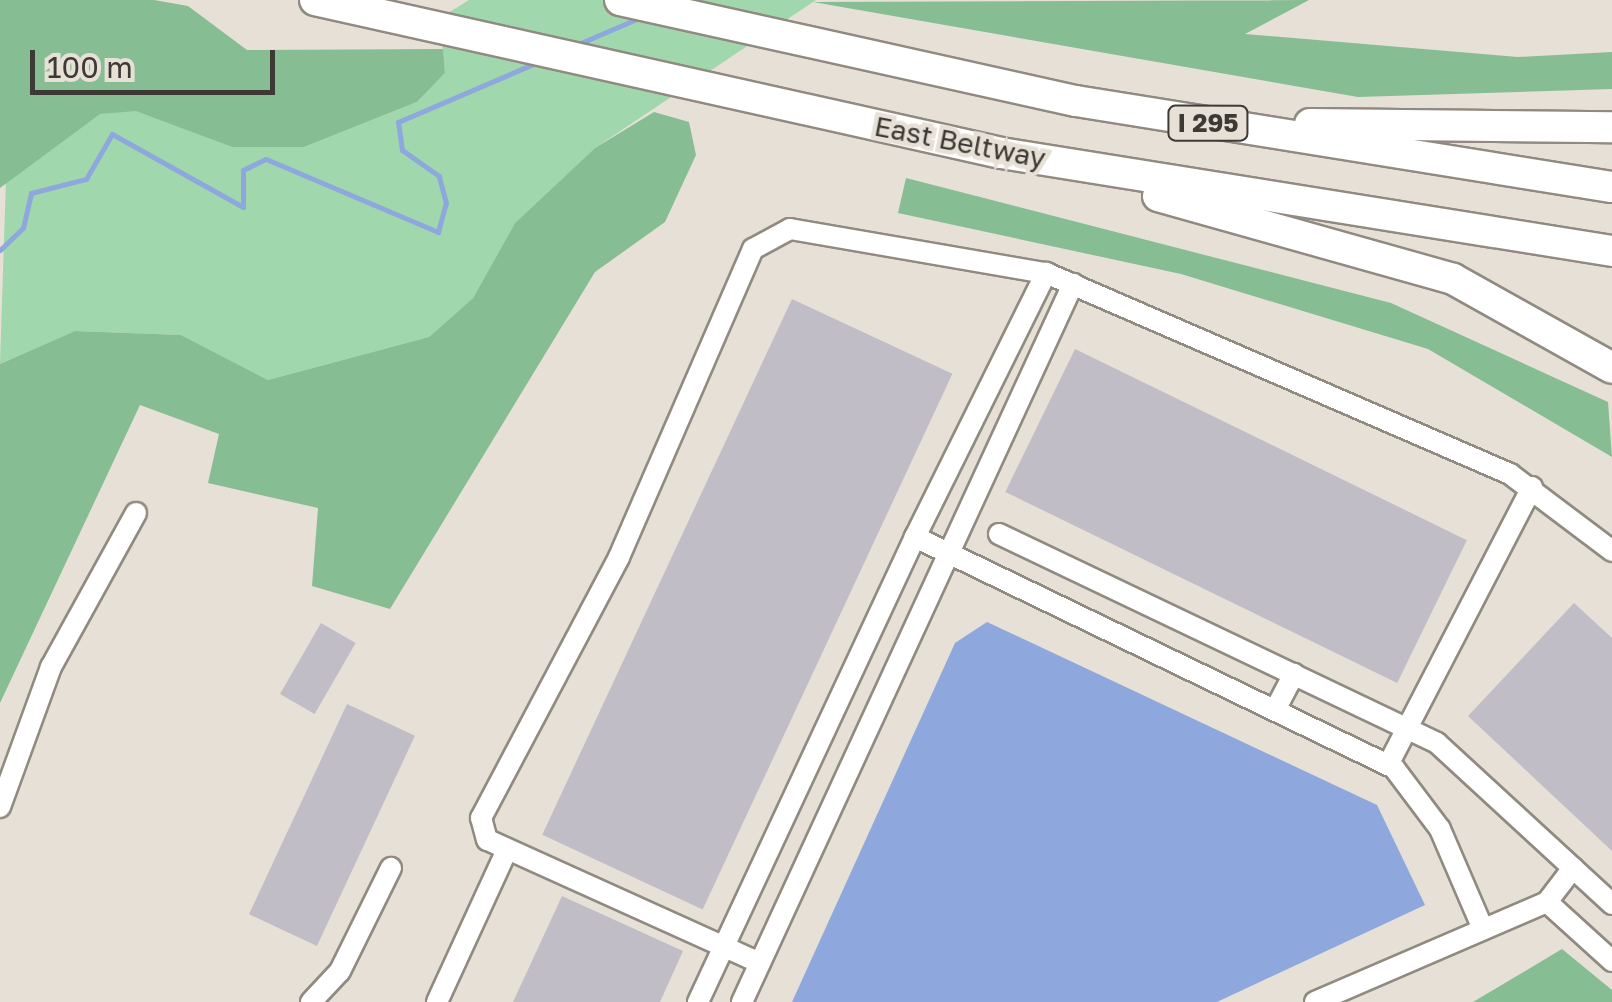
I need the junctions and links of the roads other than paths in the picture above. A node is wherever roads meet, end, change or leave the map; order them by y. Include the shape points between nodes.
1 (315, 0) edge
2 (620, 0) edge
3 (1179, 118) junction
4 (1612, 127) edge
5 (1001, 152) junction
6 (1612, 187) edge
7 (1612, 251) edge
8 (1046, 273) junction
9 (1073, 284) junction
10 (1612, 368) edge
11 (1532, 487) junction
12 (136, 513) dead end
13 (998, 534) dead end
14 (915, 537) junction
15 (1612, 551) edge
16 (955, 555) junction
17 (1095, 580) junction
18 (1079, 613) junction
19 (1294, 674) junction
20 (1275, 710) junction
21 (1407, 727) junction
22 (1388, 765) junction
23 (0, 807) edge
24 (507, 850) junction
25 (391, 868) dead end
26 (1573, 868) junction
27 (1546, 902) junction
28 (1612, 904) edge
29 (1482, 928) junction
30 (723, 948) junction
31 (1612, 961) edge
32 (760, 963) junction
33 (310, 1002) edge
34 (437, 1002) edge
35 (698, 1002) edge
36 (742, 1002) edge
37 (1315, 1002) edge

1 - 5 highway, East Beltway / I 295
2 - 3 highway, I 295
3 - 4 highway
3 - 6 highway, I 295
5 - 7 highway, East Beltway / I 295
5 - 10 highway via 1453,280
8 - 9 lane
8 - 14 lane
8 - 24 lane via 790,228 753,249 618,558 482,818 487,840
9 - 11 lane
9 - 16 lane
11 - 15 lane
11 - 21 lane
12 - 23 lane via 52,667
13 - 17 lane
14 - 16 lane
14 - 30 lane
16 - 18 lane
16 - 32 lane
17 - 18 lane
17 - 19 lane
18 - 20 lane
19 - 20 lane
19 - 21 lane
20 - 22 lane
21 - 22 lane
21 - 26 lane
22 - 29 lane via 1422,797
24 - 30 lane
24 - 34 lane
25 - 33 lane via 340,972
26 - 27 lane
26 - 28 lane
27 - 29 lane
27 - 31 lane
29 - 37 lane
30 - 32 lane
30 - 35 lane
32 - 36 lane

